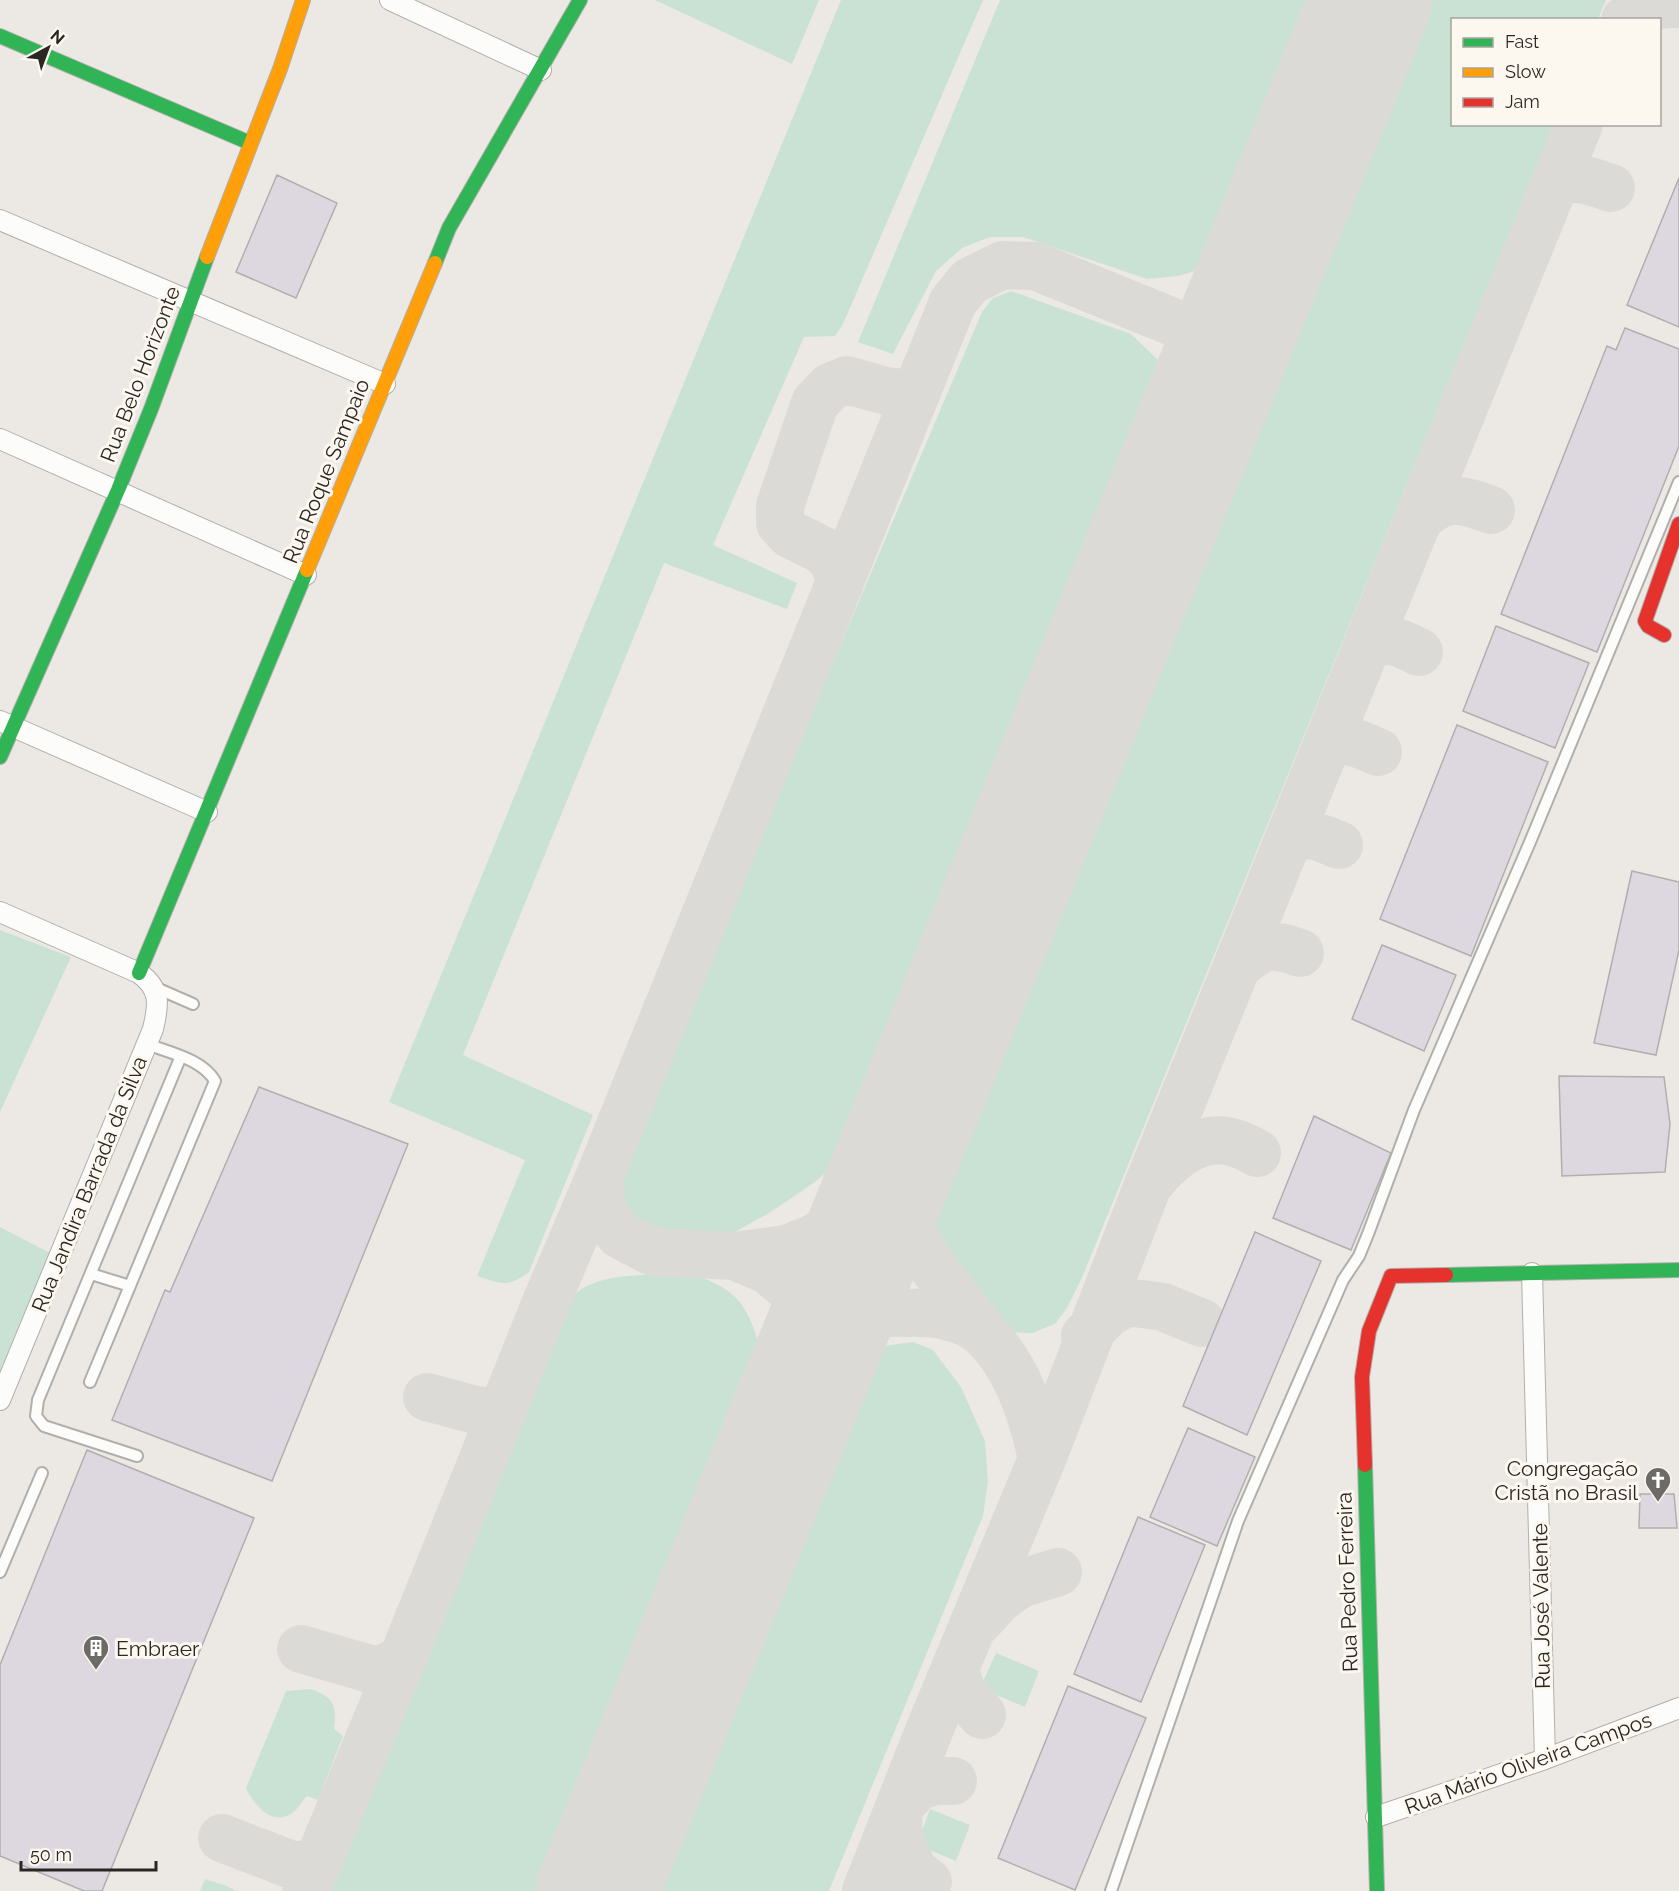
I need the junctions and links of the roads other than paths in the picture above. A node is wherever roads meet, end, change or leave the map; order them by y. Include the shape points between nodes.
1 (303, 0) edge
2 (390, 0) edge
3 (580, 0) edge
4 (0, 36) edge
5 (541, 70) junction
6 (250, 143) junction
7 (0, 220) edge
8 (190, 301) junction
9 (385, 384) junction
10 (0, 439) edge
11 (1679, 482) edge
12 (118, 490) junction
13 (1679, 524) edge
14 (306, 574) junction
15 (1664, 635) dead end
16 (7, 724) edge
17 (0, 757) edge
18 (207, 812) junction
19 (0, 912) edge
20 (139, 973) junction
21 (154, 987) junction
22 (193, 1004) dead end
23 (147, 1044) junction
24 (181, 1056) junction
25 (1679, 1270) edge
26 (1532, 1273) junction
27 (91, 1274) junction
28 (130, 1286) junction
29 (90, 1382) dead end
30 (0, 1400) edge
31 (137, 1456) dead end
32 (42, 1473) dead end
33 (0, 1572) edge
34 (1679, 1708) edge
35 (1545, 1759) junction
36 (1376, 1817) junction
37 (1111, 1891) edge
38 (1377, 1891) edge

1 - 6 street, Rua Belo Horizonte
2 - 5 street
3 - 5 street, Rua Roque Sampaio
4 - 6 street
5 - 9 street, Rua Roque Sampaio via 449,228
6 - 8 street, Rua Belo Horizonte
7 - 8 street
8 - 9 street
8 - 12 street, Rua Belo Horizonte
9 - 14 street, Rua Roque Sampaio
10 - 12 street
11 - 37 lane via 1414,1110 1359,1256 1343,1280 1238,1521
12 - 14 street
12 - 16 street, Rua Belo Horizonte
13 - 15 street via 1645,621
14 - 18 street, Rua Roque Sampaio
16 - 17 street, Rua Belo Horizonte
16 - 18 street
18 - 20 street, Rua Roque Sampaio
19 - 20 street
20 - 21 street
21 - 22 lane
21 - 23 street, Rua Jandira Barrada da Silva via 158,1007
23 - 24 lane
23 - 30 street, Rua Jandira Barrada da Silva
24 - 27 lane
24 - 28 lane via 209,1070 215,1081
25 - 26 street
26 - 35 street, Rua José Valente
26 - 36 street, Rua Pedro Ferreira via 1391,1276 1369,1331 1362,1377
27 - 28 lane
27 - 31 lane via 38,1400 36,1416 44,1426
28 - 29 lane
32 - 33 lane
34 - 35 street, Rua Mário Oliveira Campos
35 - 36 street, Rua Mário Oliveira Campos
36 - 38 street, Rua Pedro Ferreira

